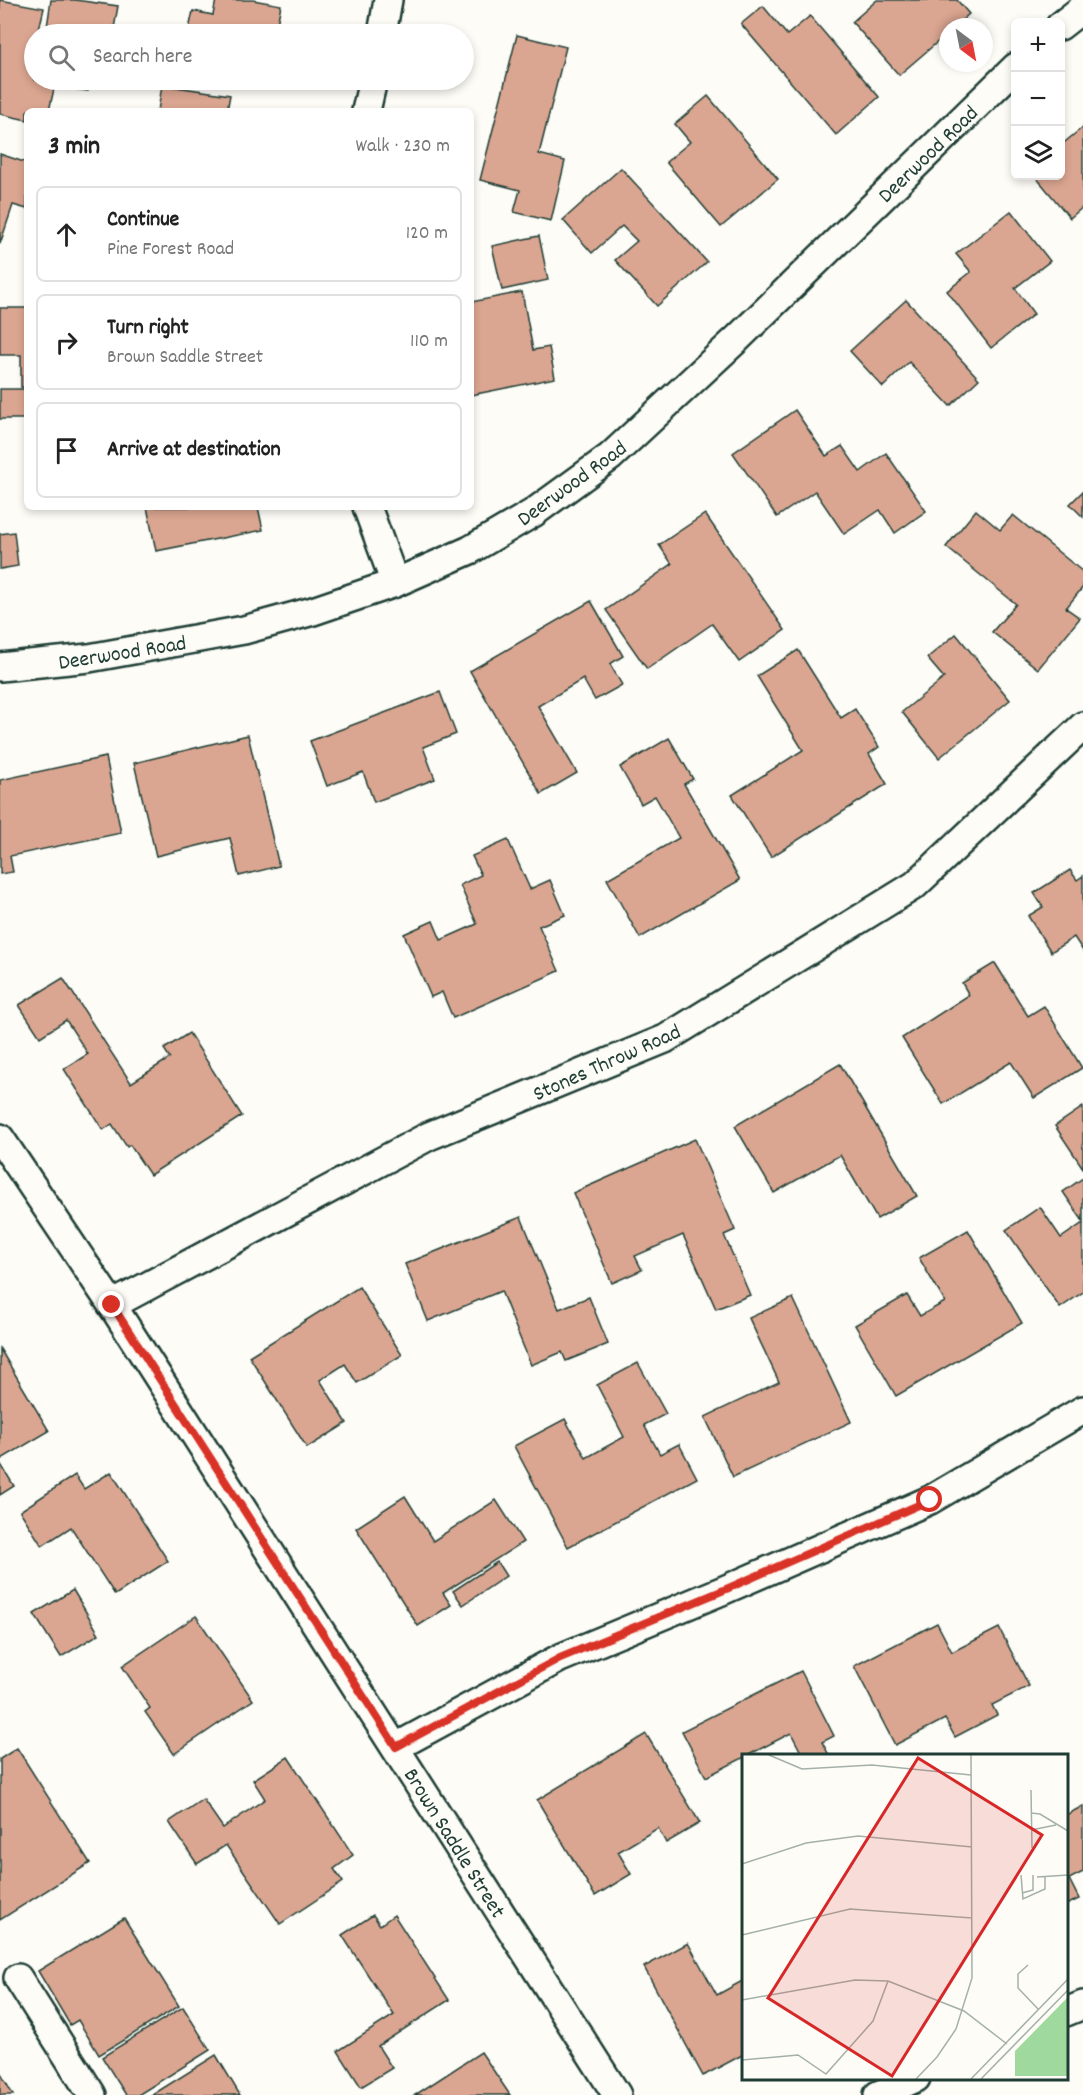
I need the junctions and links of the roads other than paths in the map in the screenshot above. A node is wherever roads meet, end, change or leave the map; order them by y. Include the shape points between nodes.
1 (388, 0) edge
2 (1083, 8) edge
3 (1065, 22) edge
4 (384, 24) edge
5 (1011, 72) edge
6 (371, 90) edge
7 (367, 108) edge
8 (368, 510) edge
9 (395, 583) junction
10 (0, 667) edge
11 (1083, 726) edge
12 (0, 1138) edge
13 (112, 1305) junction
14 (1083, 1410) edge
15 (396, 1747) junction
16 (18, 1978) dead end
17 (1083, 2005) edge
18 (1068, 2011) edge
19 (914, 2080) edge
20 (87, 2093) edge
21 (617, 2095) edge
22 (878, 2095) edge

1 - 4 street
2 - 3 street
5 - 9 street, Deerwood Road via 610,457 533,513 470,550
6 - 7 street
8 - 9 street
9 - 10 street, Deerwood Road via 244,630 89,658
11 - 13 street, Stones Throw Road via 915,885 665,1039 429,1136
12 - 13 street, Brown Saddle Street
13 - 15 street, Brown Saddle Street
14 - 15 street via 930,1500 560,1658
15 - 21 street, Brown Saddle Street
16 - 20 street
17 - 18 street
19 - 22 street

